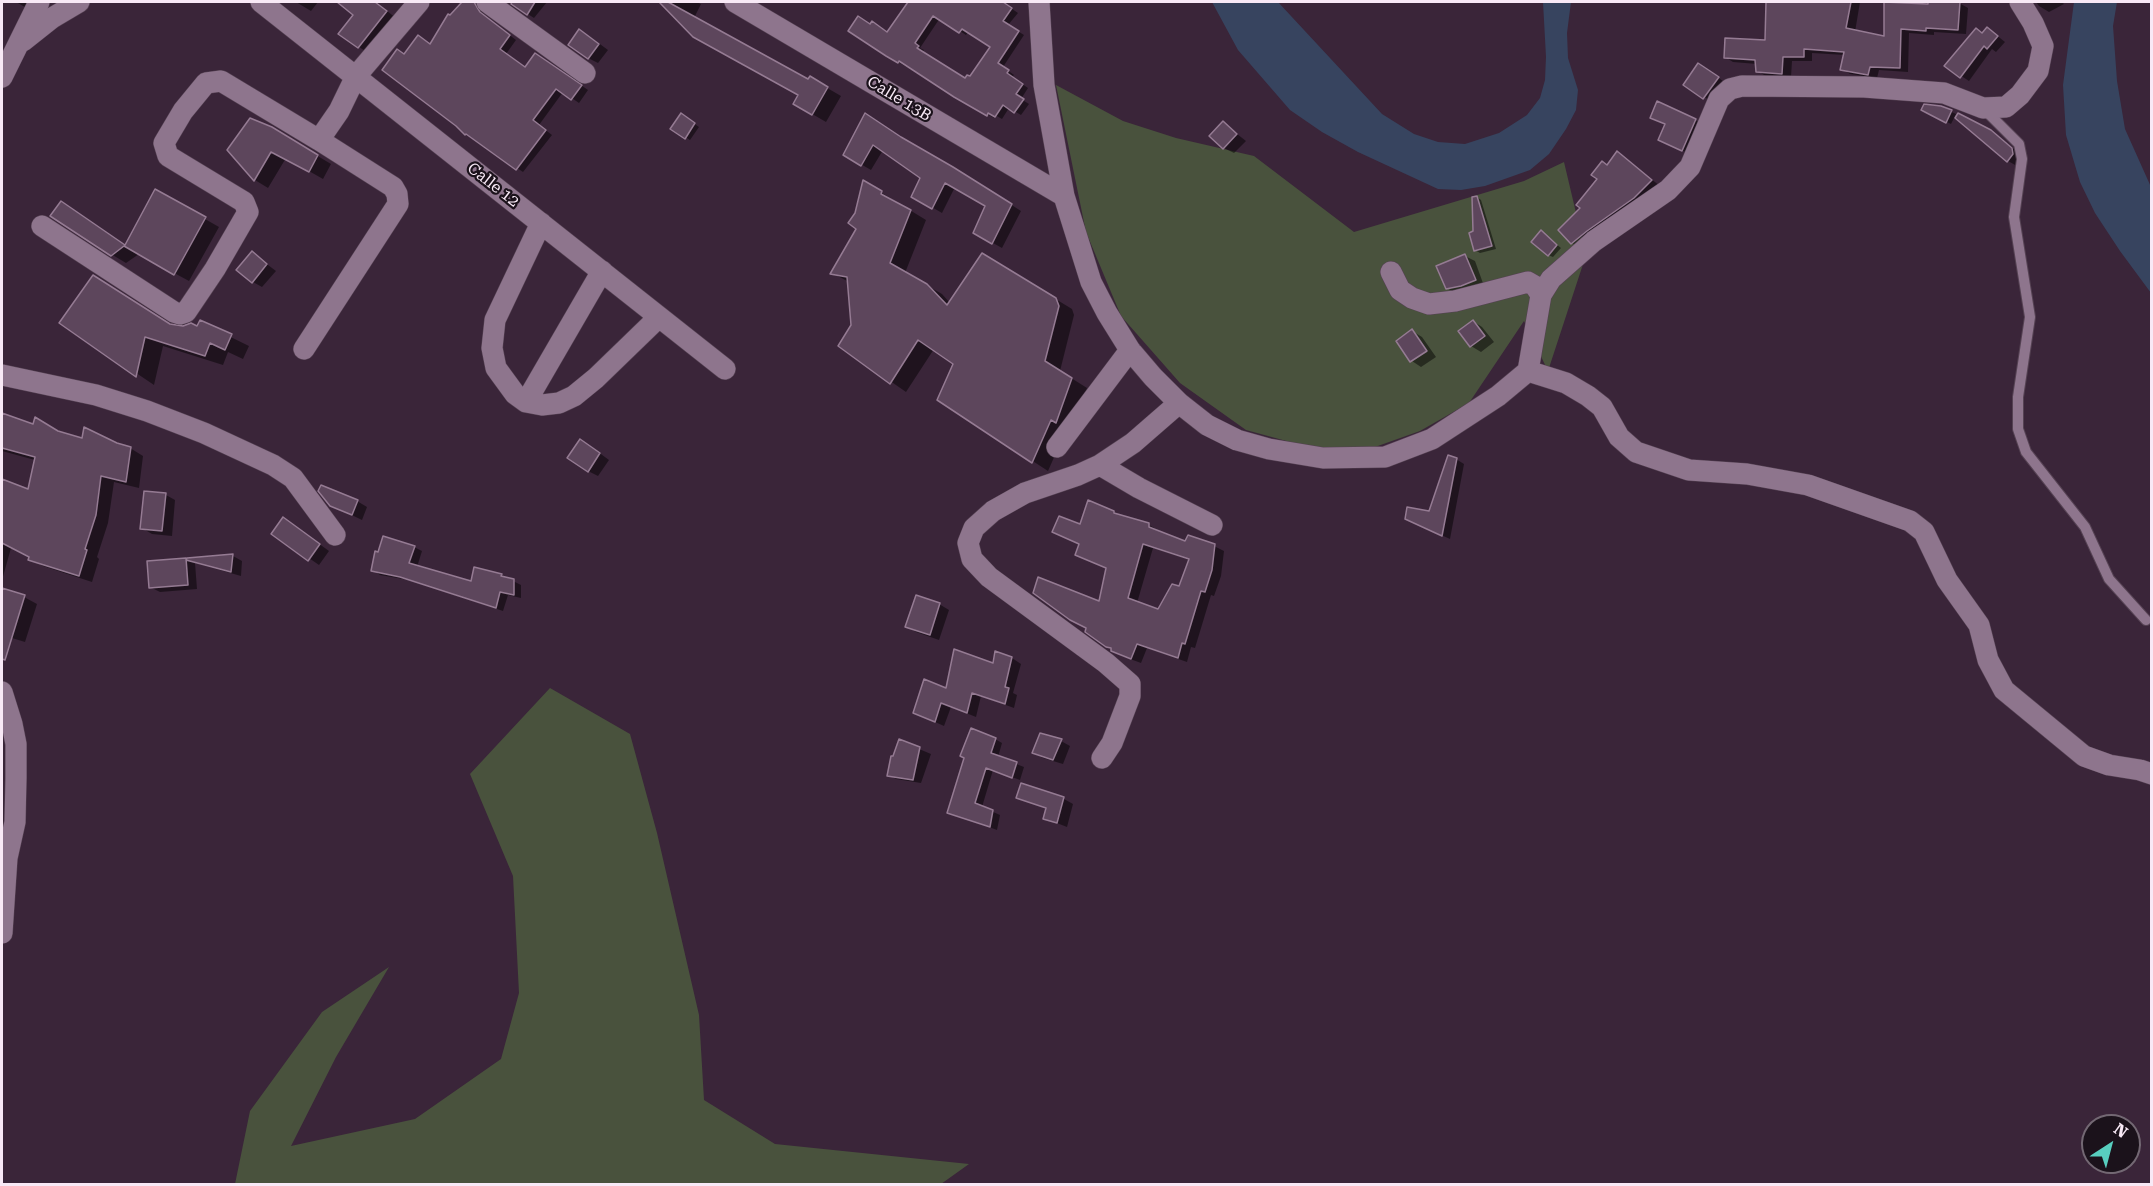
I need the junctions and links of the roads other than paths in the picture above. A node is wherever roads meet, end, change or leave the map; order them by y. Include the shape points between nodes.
1 (39, 2) edge
2 (79, 2) edge
3 (261, 2) edge
4 (419, 2) edge
5 (487, 2) edge
6 (735, 2) edge
7 (1039, 2) edge
8 (2020, 2) edge
9 (15, 47) junction
10 (585, 73) dead end
11 (356, 76) junction
12 (2, 77) edge
13 (1983, 108) junction
14 (319, 140) junction
15 (1064, 196) junction
16 (541, 222) junction
17 (42, 226) dead end
18 (602, 271) junction
19 (1391, 272) dead end
20 (1541, 295) junction
21 (660, 316) junction
22 (304, 349) dead end
23 (1130, 350) junction
24 (725, 369) dead end
25 (1528, 371) junction
26 (2, 375) edge
27 (526, 402) junction
28 (1179, 403) junction
29 (1057, 447) dead end
30 (1100, 465) junction
31 (1212, 525) dead end
32 (335, 536) dead end
33 (2146, 620) dead end
34 (2, 692) edge
35 (1102, 758) dead end
36 (2, 762) edge
37 (2151, 774) edge
38 (16, 778) junction
39 (2, 933) edge

1 - 9 street
2 - 9 street
3 - 11 street, Calle 12
4 - 11 street
5 - 10 street
6 - 15 street, Calle 13B
7 - 15 street via 1044,85
8 - 13 street via 2043,46 2038,72 2006,107
9 - 12 street
11 - 14 street
11 - 16 street, Calle 12
13 - 20 street via 1944,93 1863,87 1730,89 1719,99 1690,166 1668,190 1594,241 1551,279
13 - 33 lane via 2019,144 2022,159 2014,217 2030,317 2018,396 2018,429 2026,452 2085,527 2109,579
14 - 17 street via 221,81 206,83 183,111 164,143 168,156 244,202 248,212 200,292 186,312 180,314
14 - 22 street via 393,187 398,204
15 - 23 street via 1091,282
16 - 18 street, Calle 12
16 - 27 street via 495,320 492,348 496,368
18 - 21 street, Calle 12
18 - 27 street
19 - 20 street via 1400,290 1429,304 1528,282
20 - 25 street
21 - 24 street, Calle 12
21 - 27 street via 574,396 559,403
23 - 28 street
23 - 29 street
25 - 28 street via 1498,396 1432,439 1385,457 1323,458 1269,449 1237,440 1207,425
25 - 37 street via 1566,383 1588,396 1602,407 1619,436 1636,452 1689,470 1746,474 1808,485 1910,521 1924,532 1947,580 1979,625 1988,660 2004,690 2084,756
26 - 32 street via 137,408 257,457 293,478
28 - 30 street via 1133,443
30 - 31 street
30 - 35 street via 1025,493 993,510 974,528 968,543 972,558 989,578 1130,684 1130,696
34 - 38 street via 16,744
36 - 38 street
38 - 39 street

